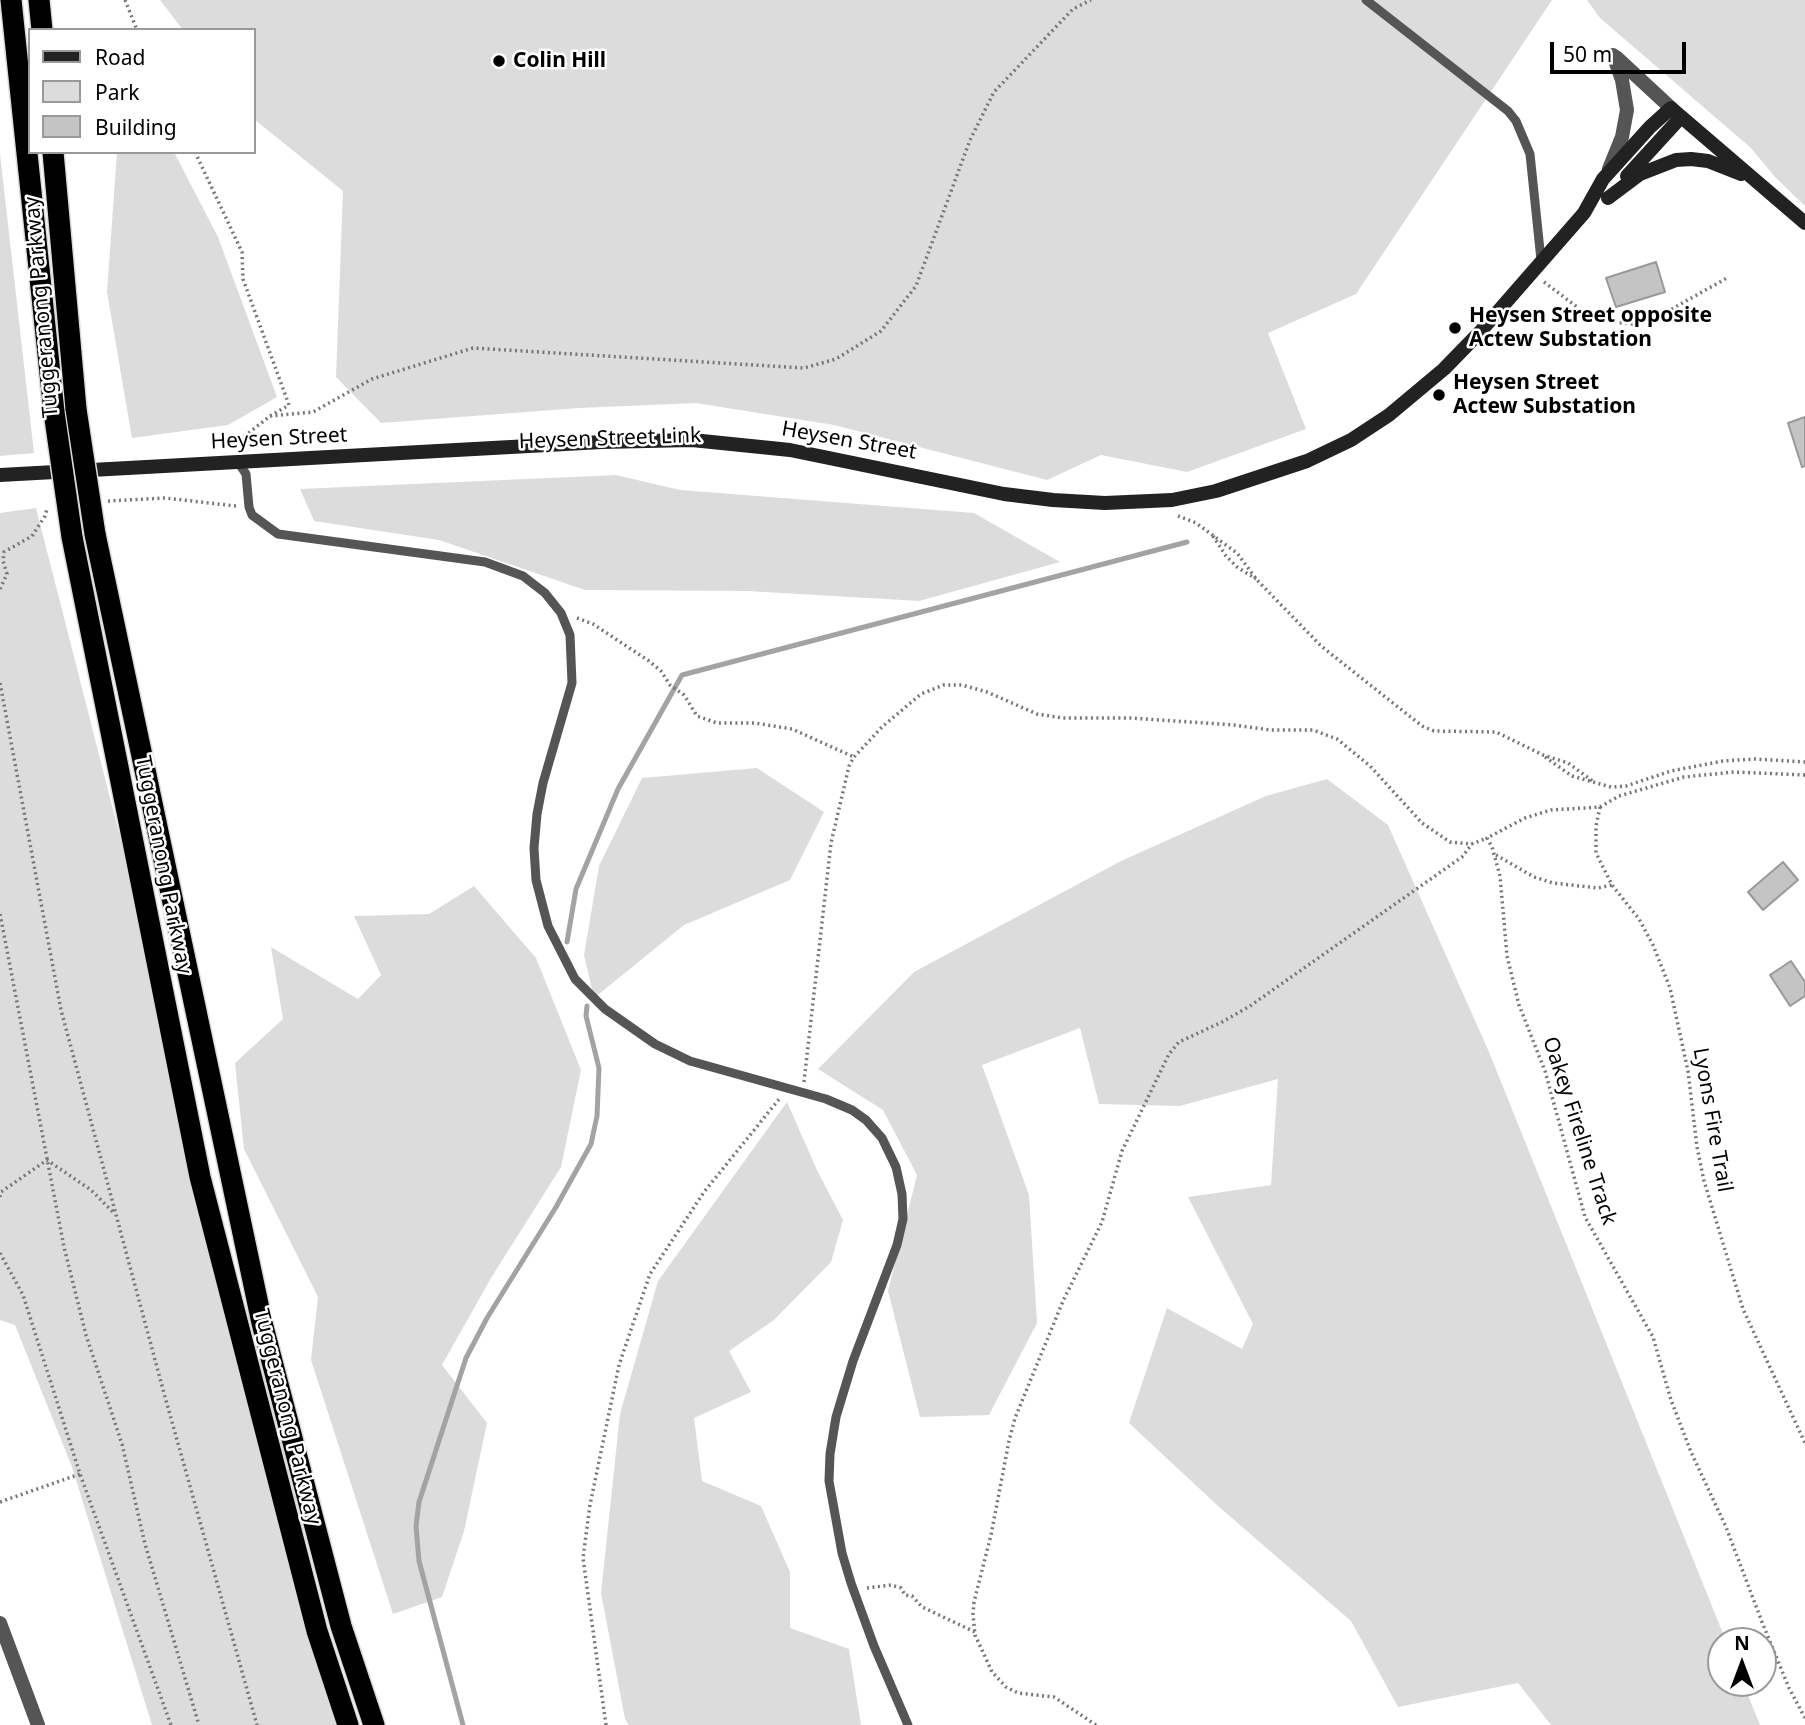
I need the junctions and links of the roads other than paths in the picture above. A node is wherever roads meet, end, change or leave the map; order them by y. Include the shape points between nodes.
1 (11, 0) edge
2 (39, 0) edge
3 (1366, 0) edge
4 (42, 28) edge
5 (1676, 113) junction
6 (53, 154) edge
7 (1603, 179) junction
8 (1772, 194) junction
9 (1608, 198) junction
10 (1584, 213) junction
11 (1805, 223) edge
12 (1536, 266) junction
13 (238, 462) junction
14 (0, 475) edge
15 (0, 1623) edge
16 (38, 1725) edge
17 (348, 1725) edge
18 (374, 1725) edge
19 (908, 1725) edge

1 - 17 highway, Tuggeranong Parkway, bridge via 54,412 72,537 200,1177 317,1631
2 - 4 highway
3 - 12 lane via 1516,121 1530,154
5 - 7 main road, Heysen Street via 1650,127
5 - 7 street via 1612,54 1627,110 1619,147
5 - 8 main road
5 - 9 main road, Heysen Street
6 - 18 highway, Tuggeranong Parkway, bridge via 76,410 95,534 262,1323 341,1626
7 - 10 main road, Heysen Street
8 - 9 main road via 1730,169 1691,159 1650,168
8 - 11 main road
9 - 10 main road, Heysen Street
10 - 12 main road, Heysen Street
12 - 13 main road, Heysen Street via 1444,369 1352,440 1294,466 1172,500 1105,503 1004,494 790,450 692,440
13 - 14 main road, Heysen Street
13 - 19 lane via 246,474 252,515 278,534 485,562 523,576 545,593 561,613 570,635 572,683 537,814 536,880 555,943 575,979 605,1009 655,1044 690,1060 803,1091 852,1110 866,1120 889,1152 902,1194 897,1245 835,1417 830,1454 832,1505 842,1553
15 - 16 street

